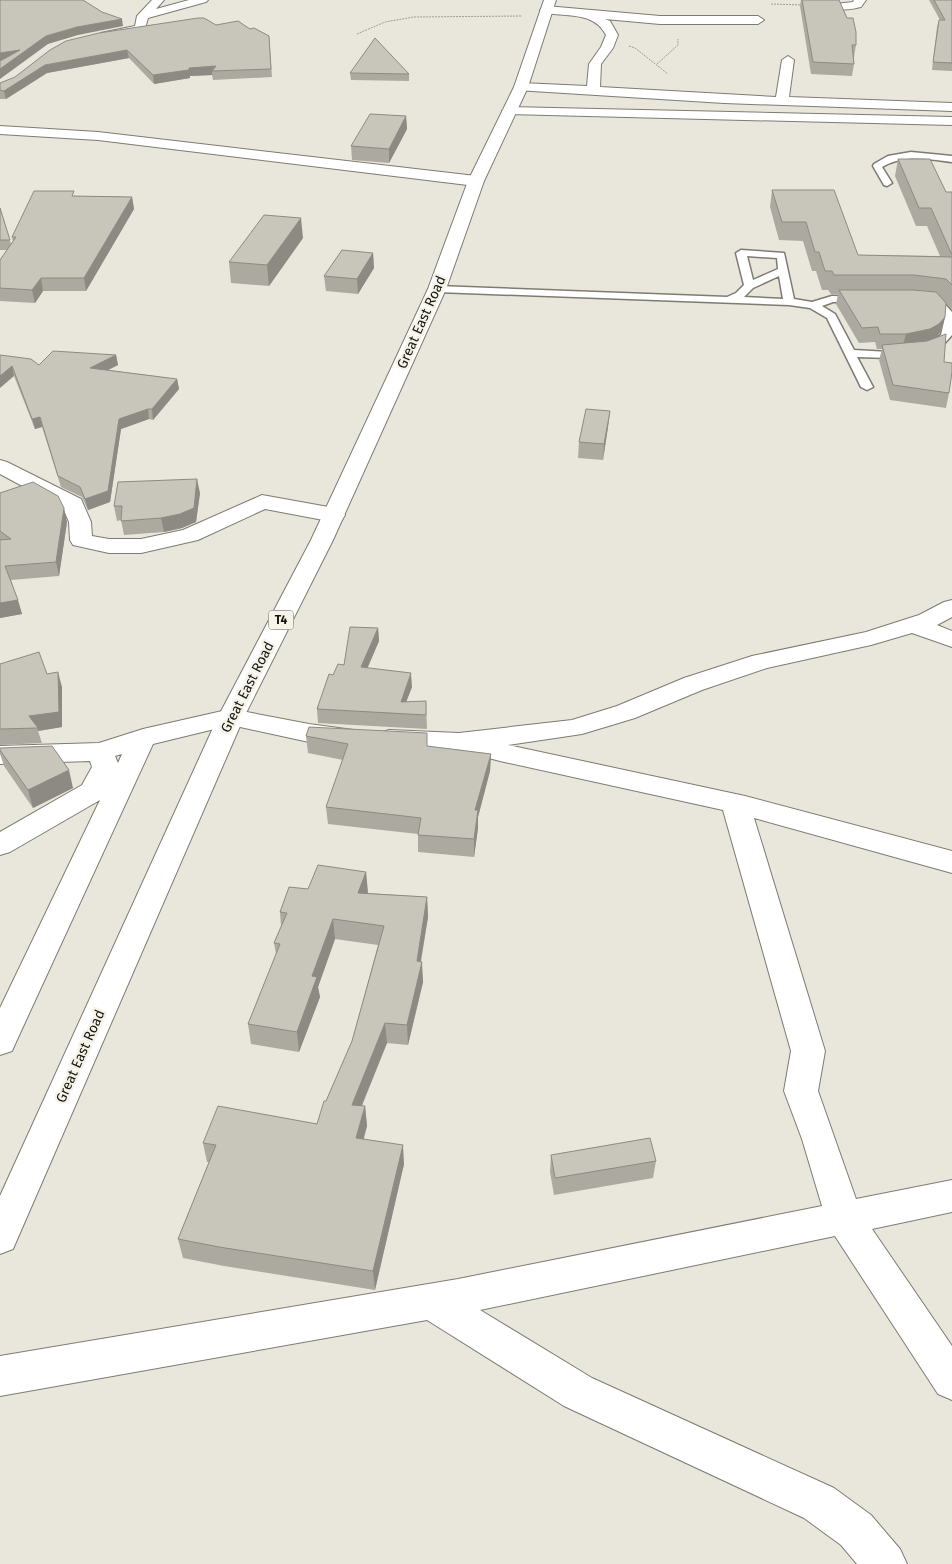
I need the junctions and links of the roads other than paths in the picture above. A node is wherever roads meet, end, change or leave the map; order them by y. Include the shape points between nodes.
1 (158, 0) edge
2 (202, 0) edge
3 (860, 0) edge
4 (839, 6) edge
5 (547, 7) edge
6 (588, 14) junction
7 (144, 16) junction
8 (758, 20) dead end
9 (96, 37) edge
10 (788, 60) dead end
11 (521, 87) junction
12 (593, 90) junction
13 (782, 101) junction
14 (848, 104) junction
15 (952, 107) edge
16 (509, 111) junction
17 (852, 118) junction
18 (952, 121) edge
19 (0, 130) edge
20 (952, 159) edge
21 (476, 180) junction
22 (887, 184) dead end
23 (784, 270) junction
24 (749, 286) junction
25 (437, 289) junction
26 (871, 299) edge
27 (728, 300) junction
28 (919, 300) edge
29 (790, 302) junction
30 (813, 306) junction
31 (850, 353) junction
32 (867, 387) dead end
33 (0, 466) edge
34 (334, 515) junction
35 (952, 608) edge
36 (912, 624) junction
37 (952, 640) edge
38 (231, 717) junction
39 (143, 738) junction
40 (459, 742) junction
41 (100, 752) junction
42 (0, 755) edge
43 (735, 804) junction
44 (0, 845) edge
45 (952, 862) edge
46 (0, 1042) edge
47 (952, 1196) edge
48 (844, 1218) junction
49 (0, 1237) edge
50 (430, 1302) junction
51 (0, 1376) edge
52 (952, 1380) edge
53 (885, 1564) edge

1 - 7 main road
2 - 7 main road
3 - 4 main road via 857,5
5 - 6 main road
5 - 11 main road, Great East Road / T4
6 - 8 main road via 660,20
6 - 12 main road via 606,24 612,34 594,64
7 - 9 main road via 140,29
10 - 13 main road
11 - 12 main road
11 - 16 main road, Great East Road / T4
12 - 13 main road
13 - 14 main road
14 - 15 main road
14 - 17 main road
16 - 17 main road
16 - 21 main road, Great East Road / T4
17 - 18 main road
19 - 21 main road via 98,136
20 - 22 lane via 911,155 891,158 877,166
21 - 25 main road, Great East Road / T4
23 - 24 lane
23 - 24 lane via 781,255 741,253
23 - 29 lane
24 - 27 lane
25 - 27 lane
25 - 34 main road, Great East Road / T4
26 - 30 lane via 832,299
27 - 29 lane
28 - 31 lane via 937,302 950,316 949,332 941,344 889,355
29 - 30 lane
30 - 31 lane via 831,316
31 - 32 lane
33 - 34 main road via 73,504 80,522 81,540 109,546 141,546 190,535 262,502
34 - 38 main road, Great East Road / T4
35 - 36 main road
36 - 37 main road
36 - 40 main road via 871,638 761,661 693,684 626,712 573,728
38 - 39 main road
38 - 40 main road via 309,733
38 - 49 main road, Great East Road / T4
39 - 41 main road
39 - 46 main road
40 - 43 main road
41 - 42 main road
41 - 44 main road via 106,767 92,792
43 - 45 main road
43 - 48 main road via 808,1051 801,1091
47 - 48 main road
48 - 50 main road
48 - 52 main road
50 - 51 main road
50 - 53 main road via 578,1392 819,1503 856,1530

